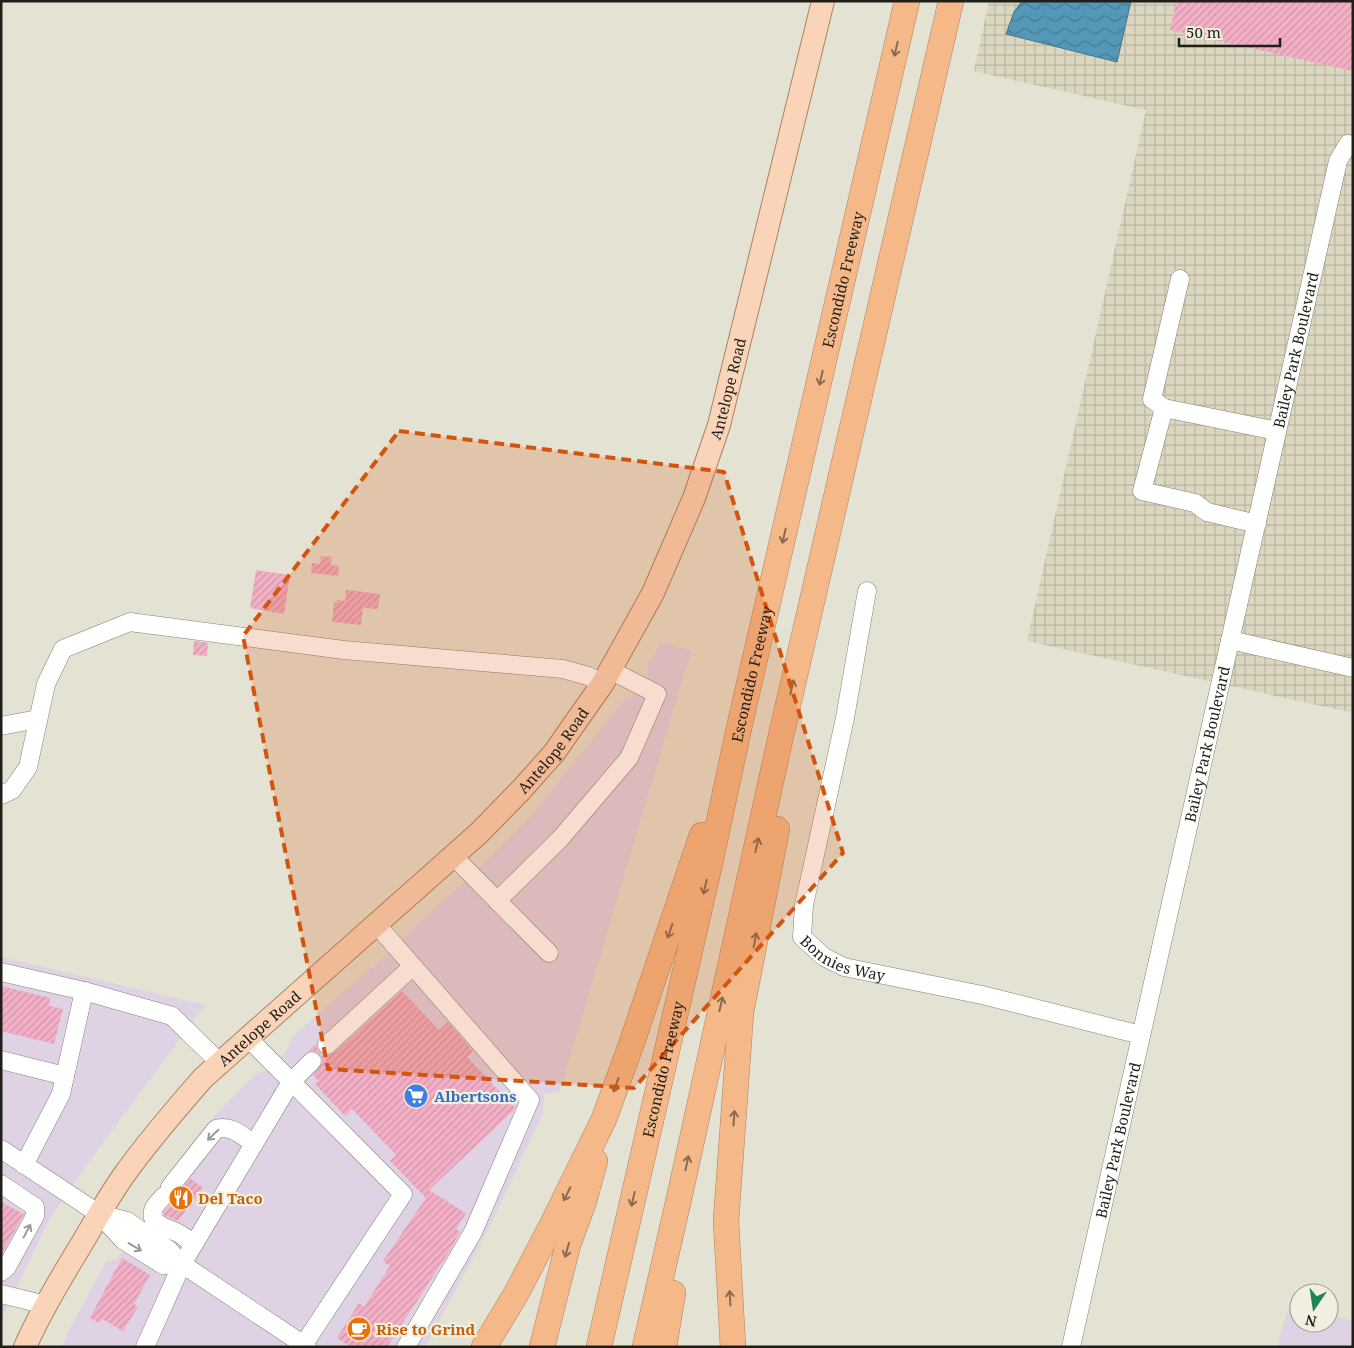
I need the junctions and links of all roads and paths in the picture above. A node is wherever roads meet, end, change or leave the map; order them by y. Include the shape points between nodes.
1 (823, 1) edge
2 (907, 1) edge
3 (951, 1) edge
4 (1351, 145) edge
5 (1180, 279) dead end
6 (1164, 408) junction
7 (1278, 431) junction
8 (1256, 524) junction
9 (867, 592) dead end
10 (1230, 640) junction
11 (1353, 668) edge
12 (607, 677) junction
13 (38, 719) junction
14 (742, 719) junction
15 (1, 726) edge
16 (782, 731) junction
17 (1, 795) edge
18 (453, 856) junction
19 (498, 901) junction
20 (376, 924) junction
21 (549, 953) dead end
22 (413, 966) junction
23 (1, 972) edge
24 (84, 991) junction
25 (1141, 1035) junction
26 (248, 1038) junction
27 (327, 1045) dead end
28 (1, 1060) edge
29 (312, 1061) dead end
30 (220, 1063) junction
31 (65, 1076) junction
32 (291, 1082) junction
33 (604, 1119) junction
34 (254, 1144) junction
35 (1, 1149) edge
36 (24, 1165) junction
37 (1, 1184) edge
38 (680, 1194) junction
39 (99, 1214) junction
40 (194, 1244) junction
41 (182, 1264) junction
42 (1, 1272) edge
43 (1, 1294) edge
44 (46, 1305) junction
45 (304, 1346) edge
46 (25, 1347) edge
47 (145, 1347) edge
48 (406, 1347) edge
49 (484, 1347) edge
50 (542, 1347) edge
51 (600, 1347) edge
52 (644, 1347) edge
53 (664, 1347) edge
54 (733, 1347) edge
55 (1071, 1347) edge

1 - 12 main road, Antelope Road via 719,425 694,498 653,593
2 -> 14 highway, Escondido Freeway
16 -> 3 highway
4 - 7 street, Bailey Park Boulevard via 1338,161
5 - 6 street via 1152,399
6 - 7 street
6 - 8 street via 1142,491 1196,503 1207,512
7 - 8 street, Bailey Park Boulevard
8 - 10 street, Bailey Park Boulevard
9 - 25 street, Bonnies Way via 845,718 804,905 802,937 824,957 844,967 982,996
10 - 11 street
10 - 25 street, Bailey Park Boulevard
12 - 13 street via 563,669 344,650 130,622 63,649 46,684
12 - 18 main road, Antelope Road via 547,760
12 - 19 street via 657,694 628,758 560,839
13 - 15 street
13 - 17 street via 28,767 12,790
14 -> 33 highway
14 -> 51 highway, Escondido Freeway
38 -> 16 highway
54 -> 16 highway via 726,1221 741,1012 777,830
18 - 19 street
18 - 20 main road, Antelope Road
19 - 21 street
20 - 22 street
20 - 26 main road, Antelope Road
22 - 27 street
22 - 48 street via 530,1100 474,1232
23 - 24 street
24 - 30 street via 172,1016
24 - 31 street
25 - 55 street, Bailey Park Boulevard
26 - 30 main road, Antelope Road
26 - 32 street
28 - 31 street
29 - 32 street
30 - 39 main road, Antelope Road via 170,1116
31 - 36 street via 61,1094
32 - 34 street
32 - 45 street via 403,1194
33 -> 49 highway via 521,1285
33 -> 50 highway via 598,1153 568,1245
34 - 40 street
34 -> 40 street via 232,1129 216,1130 154,1209 153,1216 158,1224
35 - 36 street
36 - 39 street
42 -> 37 street via 7,1267 35,1216 35,1207
38 - 52 highway
38 - 53 highway via 686,1233
39 - 41 street via 123,1240 147,1255 164,1265
39 - 44 main road, Antelope Road
40 - 41 street
41 - 45 street
41 - 47 street
43 - 44 street
44 - 46 main road, Antelope Road

